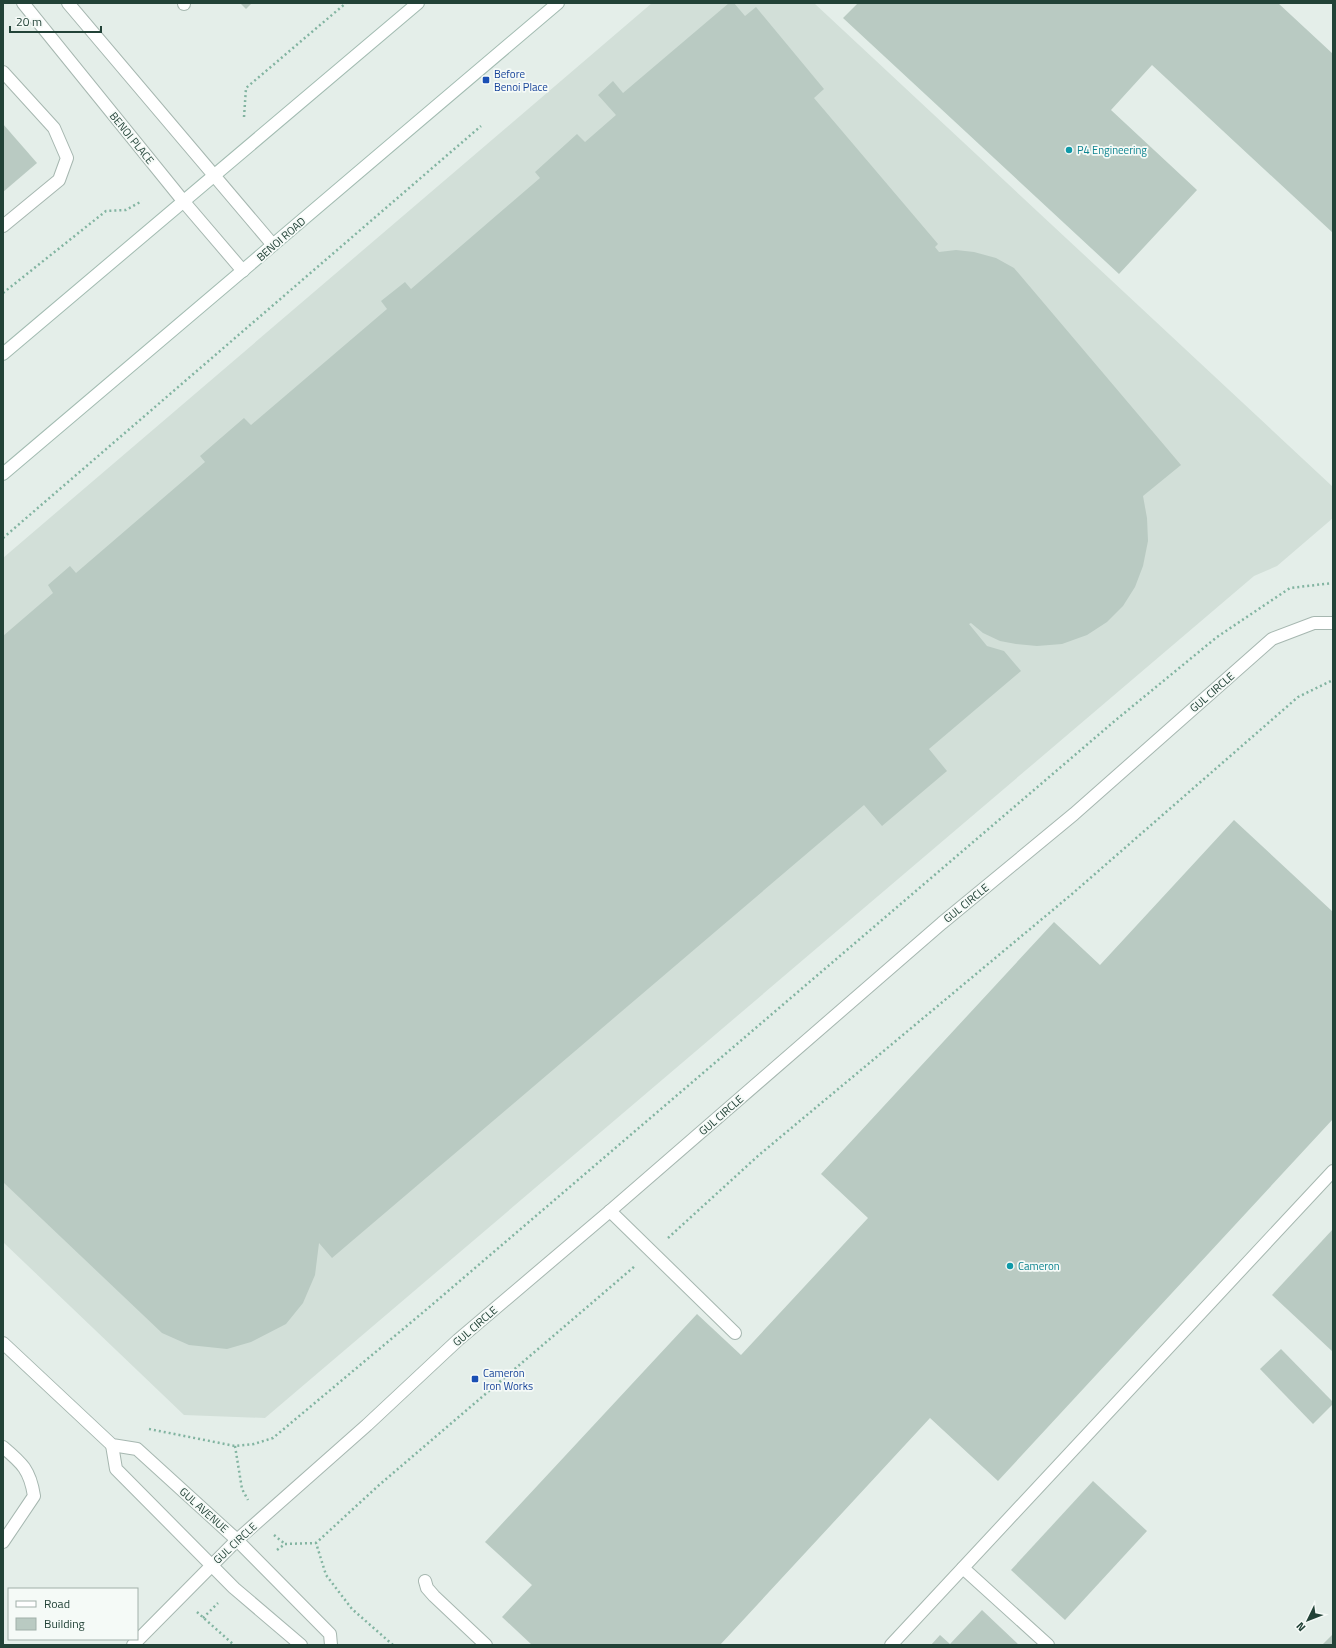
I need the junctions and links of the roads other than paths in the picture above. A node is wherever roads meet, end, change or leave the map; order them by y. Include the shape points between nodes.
1 (23, 3) edge
2 (68, 3) edge
3 (418, 3) edge
4 (558, 3) edge
5 (3, 72) edge
6 (213, 176) junction
7 (184, 202) junction
8 (3, 226) edge
9 (272, 245) junction
10 (243, 271) junction
11 (3, 354) edge
12 (3, 474) edge
13 (1333, 623) edge
14 (1333, 1171) edge
15 (610, 1211) junction
16 (735, 1333) dead end
17 (3, 1343) edge
18 (112, 1445) junction
19 (3, 1446) edge
20 (237, 1540) junction
21 (3, 1542) edge
22 (211, 1565) junction
23 (963, 1568) junction
24 (425, 1581) dead end
25 (133, 1645) edge
26 (301, 1645) edge
27 (331, 1645) edge
28 (486, 1645) edge
29 (891, 1645) edge
30 (1048, 1645) edge

1 - 7 street, BENOI PLACE
2 - 6 street
3 - 6 street
4 - 9 street, BENOI ROAD
5 - 8 street via 54,128 68,158 59,180
6 - 7 street
6 - 9 street
7 - 10 street, BENOI PLACE
7 - 11 street
9 - 10 street, BENOI ROAD
10 - 12 street, BENOI ROAD
13 - 15 street, GUL CIRCLE via 1314,624 1272,639 1074,814 942,923
14 - 23 street
15 - 16 street
15 - 20 street, GUL CIRCLE via 458,1340
17 - 18 street
18 - 20 street, GUL AVENUE via 137,1449
18 - 22 street via 116,1469
19 - 21 street via 24,1464 31,1479 34,1496
20 - 22 street, GUL CIRCLE
20 - 27 street, GUL AVENUE via 330,1634
22 - 25 street, GUL CIRCLE
22 - 26 street
23 - 29 street
23 - 30 street
24 - 28 street via 434,1596

